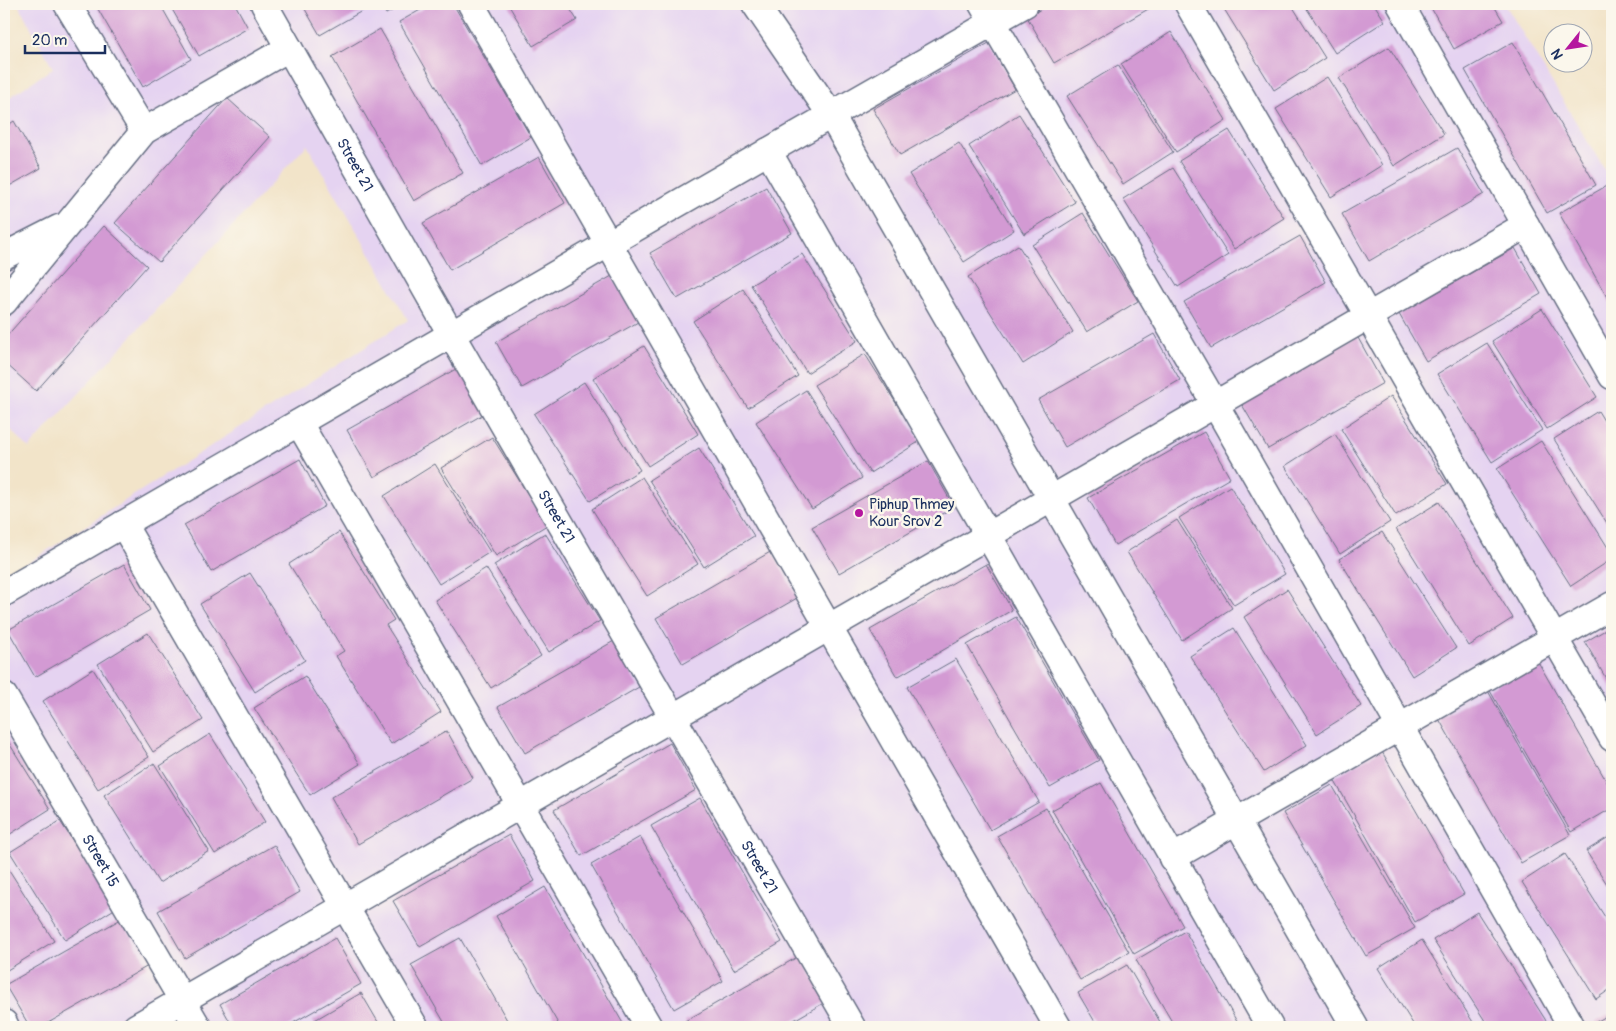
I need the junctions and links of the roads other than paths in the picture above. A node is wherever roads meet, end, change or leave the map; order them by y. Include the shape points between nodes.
1 (67, 4) edge
2 (264, 4) edge
3 (471, 4) edge
4 (755, 4) edge
5 (1025, 4) edge
6 (1188, 4) edge
7 (1400, 4) edge
8 (987, 13) edge
9 (288, 48) junction
10 (831, 115) junction
11 (144, 131) junction
12 (768, 151) junction
13 (69, 223) junction
14 (1526, 225) junction
15 (608, 244) junction
16 (4, 256) edge
17 (4, 302) edge
18 (1368, 316) junction
19 (451, 334) junction
20 (1612, 376) edge
21 (1215, 404) junction
22 (298, 423) junction
23 (1052, 498) junction
24 (123, 524) junction
25 (989, 535) junction
26 (4, 594) edge
27 (1612, 605) edge
28 (828, 627) junction
29 (1554, 638) junction
30 (4, 696) edge
31 (672, 717) junction
32 (1400, 727) junction
33 (1612, 738) edge
34 (520, 805) junction
35 (1237, 820) junction
36 (1172, 858) junction
37 (345, 906) junction
38 (182, 1000) junction
39 (4, 1023) edge
40 (6, 1027) edge
41 (136, 1027) edge
42 (198, 1027) edge
43 (415, 1027) edge
44 (649, 1027) edge
45 (852, 1027) edge
46 (1058, 1027) edge
47 (1270, 1027) edge
48 (1355, 1027) edge
49 (1572, 1027) edge

1 - 11 street
2 - 9 street, Street 21
3 - 15 street
4 - 10 street
5 - 8 street
6 - 18 street
7 - 14 street
8 - 10 street
8 - 21 street
9 - 11 street
9 - 19 street, Street 21
10 - 12 street
10 - 23 street
11 - 13 street
12 - 15 street
12 - 25 street
13 - 16 street
13 - 17 street
14 - 18 street
14 - 20 street
15 - 19 street
15 - 28 street
18 - 21 street
18 - 29 street
19 - 22 street
19 - 31 street, Street 21
21 - 23 street
21 - 32 street
22 - 24 street
22 - 34 street
23 - 25 street
23 - 35 street
24 - 26 street
24 - 37 street
25 - 28 street
25 - 36 street
27 - 29 street
28 - 31 street
28 - 46 street
29 - 32 street
29 - 33 street
30 - 38 street, Street 15
31 - 34 street
31 - 45 street, Street 21
32 - 35 street
32 - 49 street
34 - 37 street
34 - 44 street
35 - 36 street
35 - 48 street
36 - 47 street
37 - 38 street
37 - 43 street
38 - 41 street
38 - 42 street, Street 15
39 - 40 street

